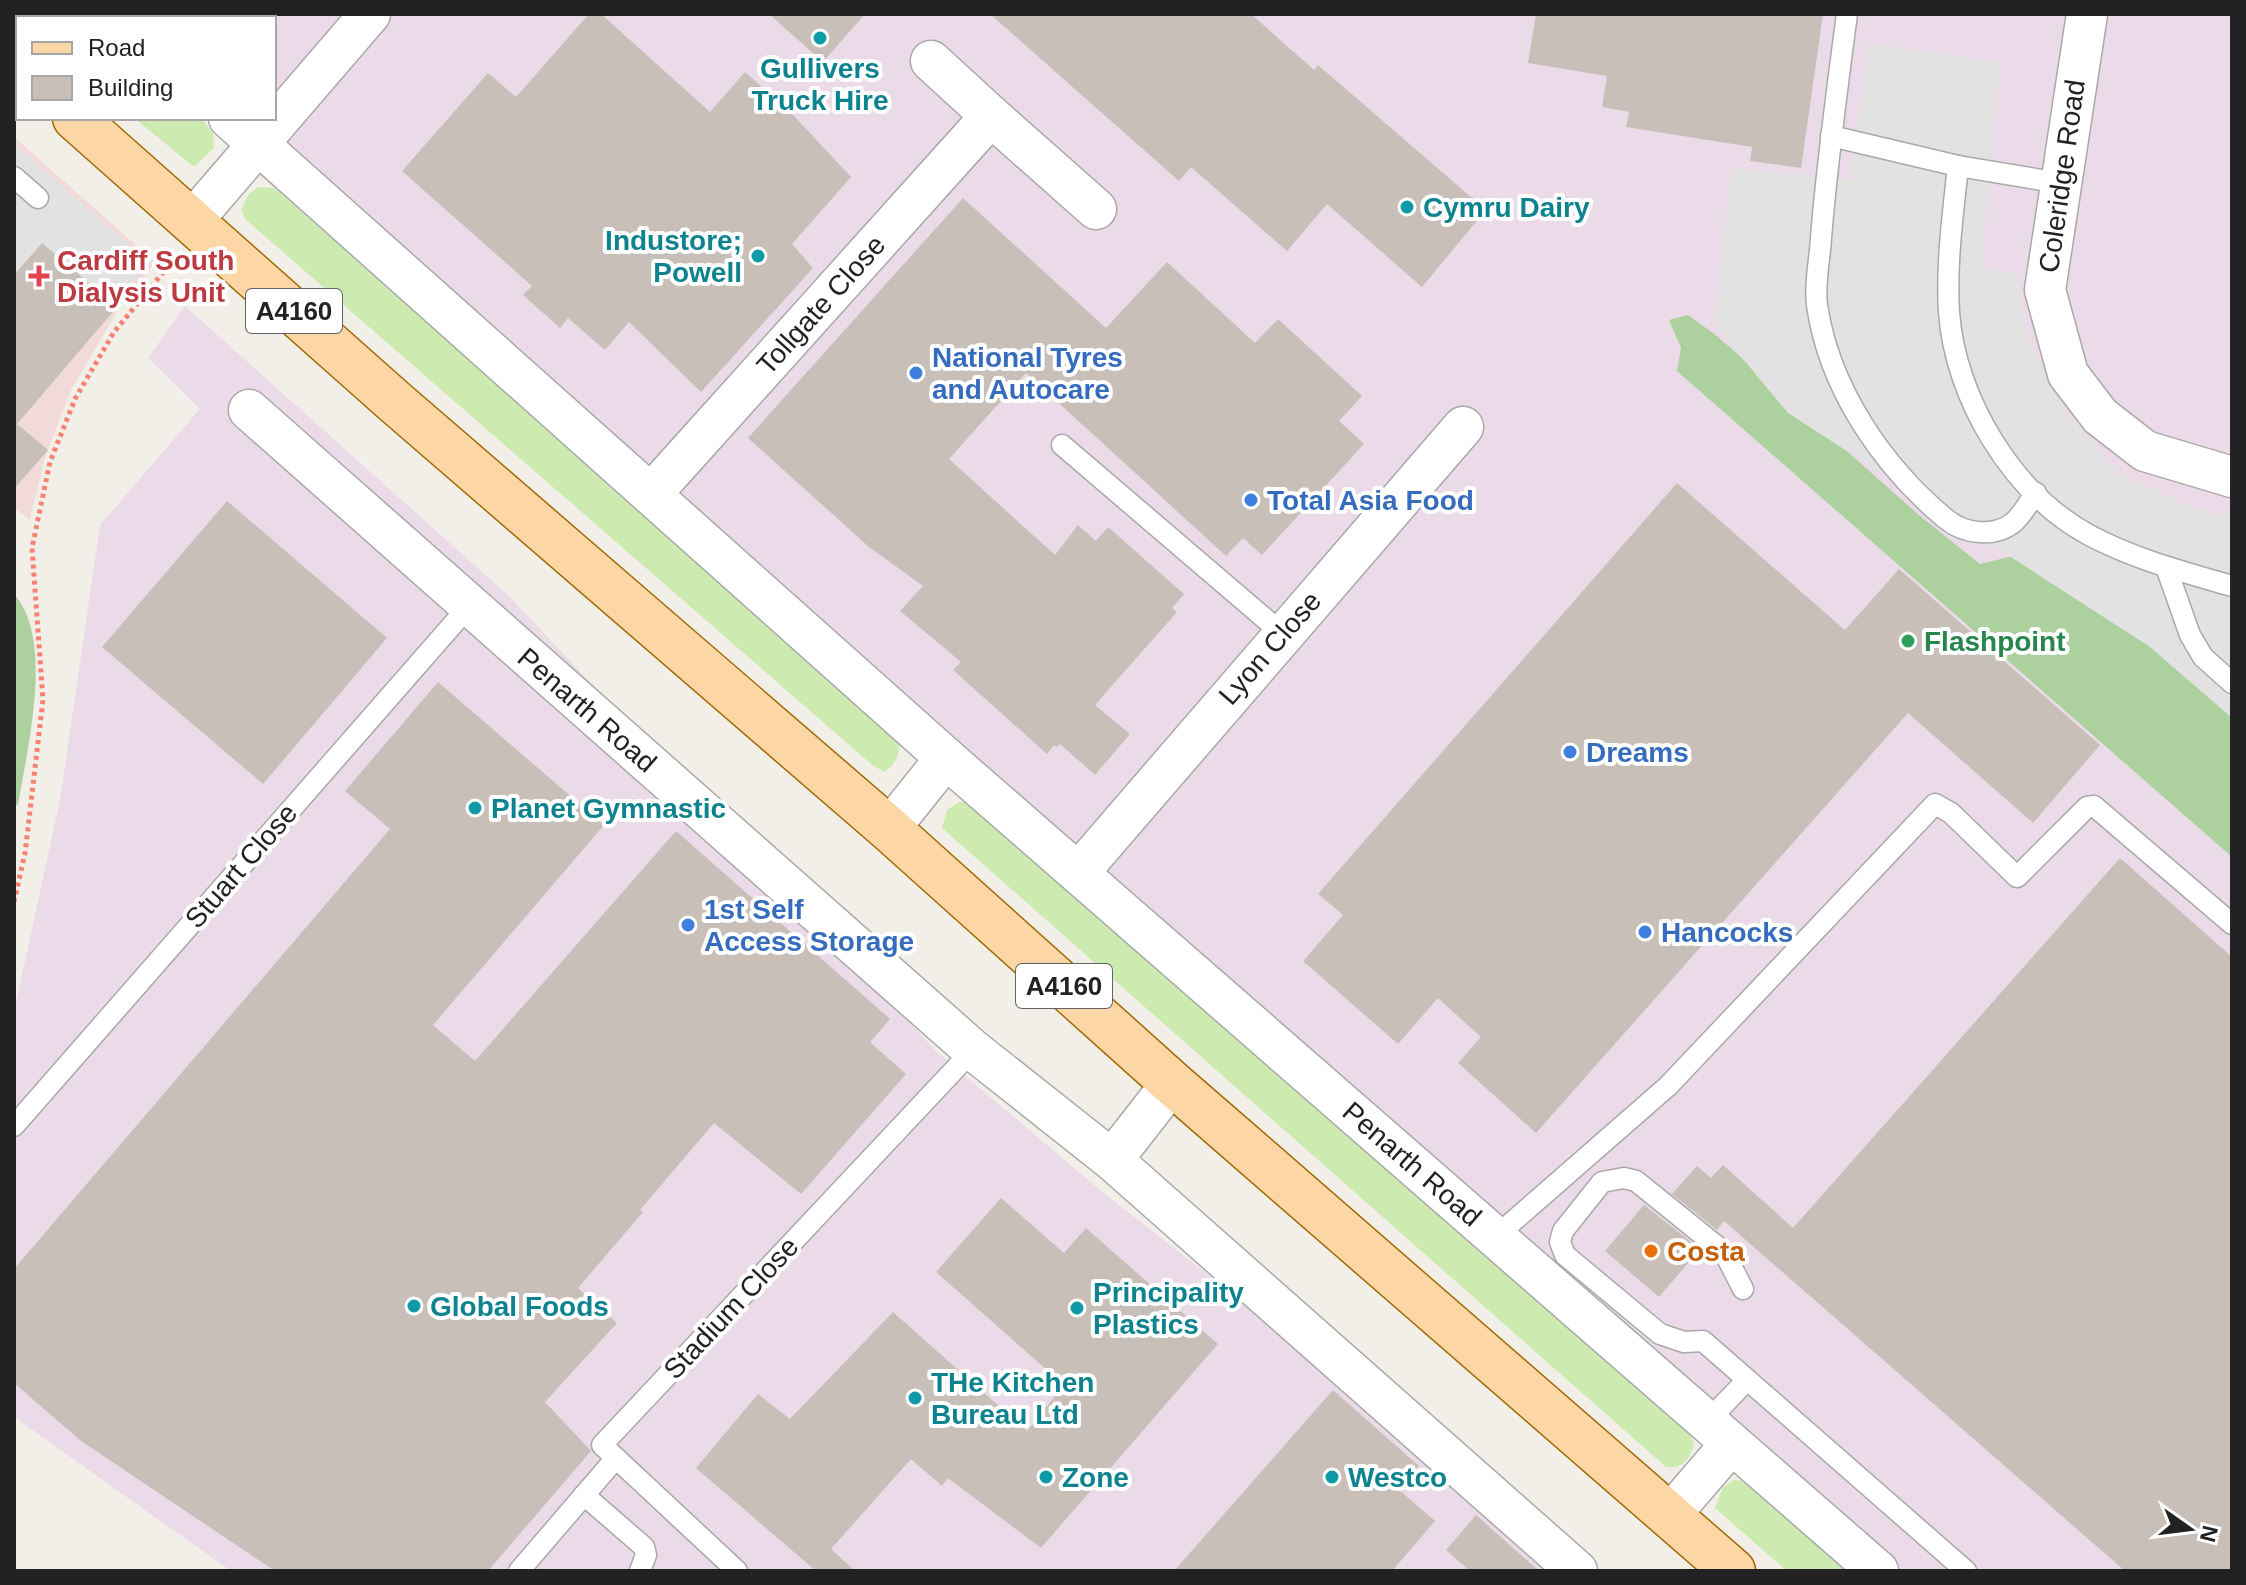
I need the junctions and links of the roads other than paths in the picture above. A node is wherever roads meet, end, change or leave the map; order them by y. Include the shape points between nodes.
1 (370, 14) edge
2 (1847, 14) edge
3 (2087, 14) edge
4 (931, 61) dead end
5 (276, 100) edge
6 (991, 116) junction
7 (77, 120) edge
8 (243, 130) edge
9 (1831, 136) junction
10 (1958, 166) junction
11 (14, 177) edge
12 (2060, 183) junction
13 (38, 198) dead end
14 (1096, 209) dead end
15 (186, 236) junction
16 (249, 410) dead end
17 (1463, 427) dead end
18 (1062, 445) dead end
19 (2232, 477) edge
20 (2036, 493) junction
21 (651, 494) junction
22 (2166, 567) junction
23 (2232, 586) edge
24 (469, 606) junction
25 (1283, 634) junction
26 (2232, 683) edge
27 (946, 758) junction
28 (889, 829) junction
29 (1079, 872) junction
30 (2232, 924) edge
31 (973, 1050) junction
32 (1172, 1083) junction
33 (14, 1126) edge
34 (1112, 1160) junction
35 (1495, 1237) junction
36 (1743, 1289) dead end
37 (1746, 1381) junction
38 (1718, 1433) junction
39 (616, 1458) junction
40 (584, 1495) junction
41 (1670, 1515) junction
42 (730, 1565) edge
43 (1957, 1568) edge
44 (519, 1571) edge
45 (640, 1571) edge
46 (1577, 1571) edge
47 (1733, 1571) edge
48 (1878, 1571) edge

1 - 5 street
2 - 9 lane
3 - 12 street, Coleridge Road
4 - 6 street
6 - 14 street
6 - 21 street, Tollgate Close
7 - 15 main road, A4160
8 - 15 street
8 - 21 street, Penarth Road
9 - 10 lane
9 - 20 lane via 1817,301 1827,350 1862,423 1892,468 1951,523 1970,532 1991,532 2013,523
10 - 12 lane
10 - 20 lane via 1949,313 1962,382 1991,442
11 - 13 lane
12 - 19 street, Coleridge Road via 2045,290 2068,374 2100,416 2145,451
15 - 28 main road, A4160
16 - 24 street, Penarth Road
17 - 25 street, Lyon Close
18 - 25 lane
20 - 22 lane via 2087,534
21 - 27 street, Penarth Road
22 - 23 lane
22 - 26 lane via 2190,635 2203,657
24 - 31 street, Penarth Road
24 - 33 lane, Stuart Close
25 - 29 street, Lyon Close
27 - 28 street
27 - 29 street, Penarth Road
28 - 32 main road, A4160
29 - 35 street, Penarth Road
30 - 35 lane via 2094,806 2087,807 2017,877 1935,804 1668,1086
31 - 34 street, Penarth Road
31 - 39 lane, Stadium Close via 602,1445
32 - 34 street
32 - 41 main road, A4160
34 - 46 street, Penarth Road
35 - 38 street, Penarth Road
36 - 37 lane via 1724,1252 1636,1181 1602,1182 1563,1231 1565,1255 1660,1334 1684,1342 1703,1341
37 - 38 lane
37 - 43 lane
38 - 41 street
38 - 48 street, Penarth Road
39 - 40 lane
39 - 42 lane
40 - 44 lane
40 - 45 lane via 644,1547
41 - 47 main road, A4160

